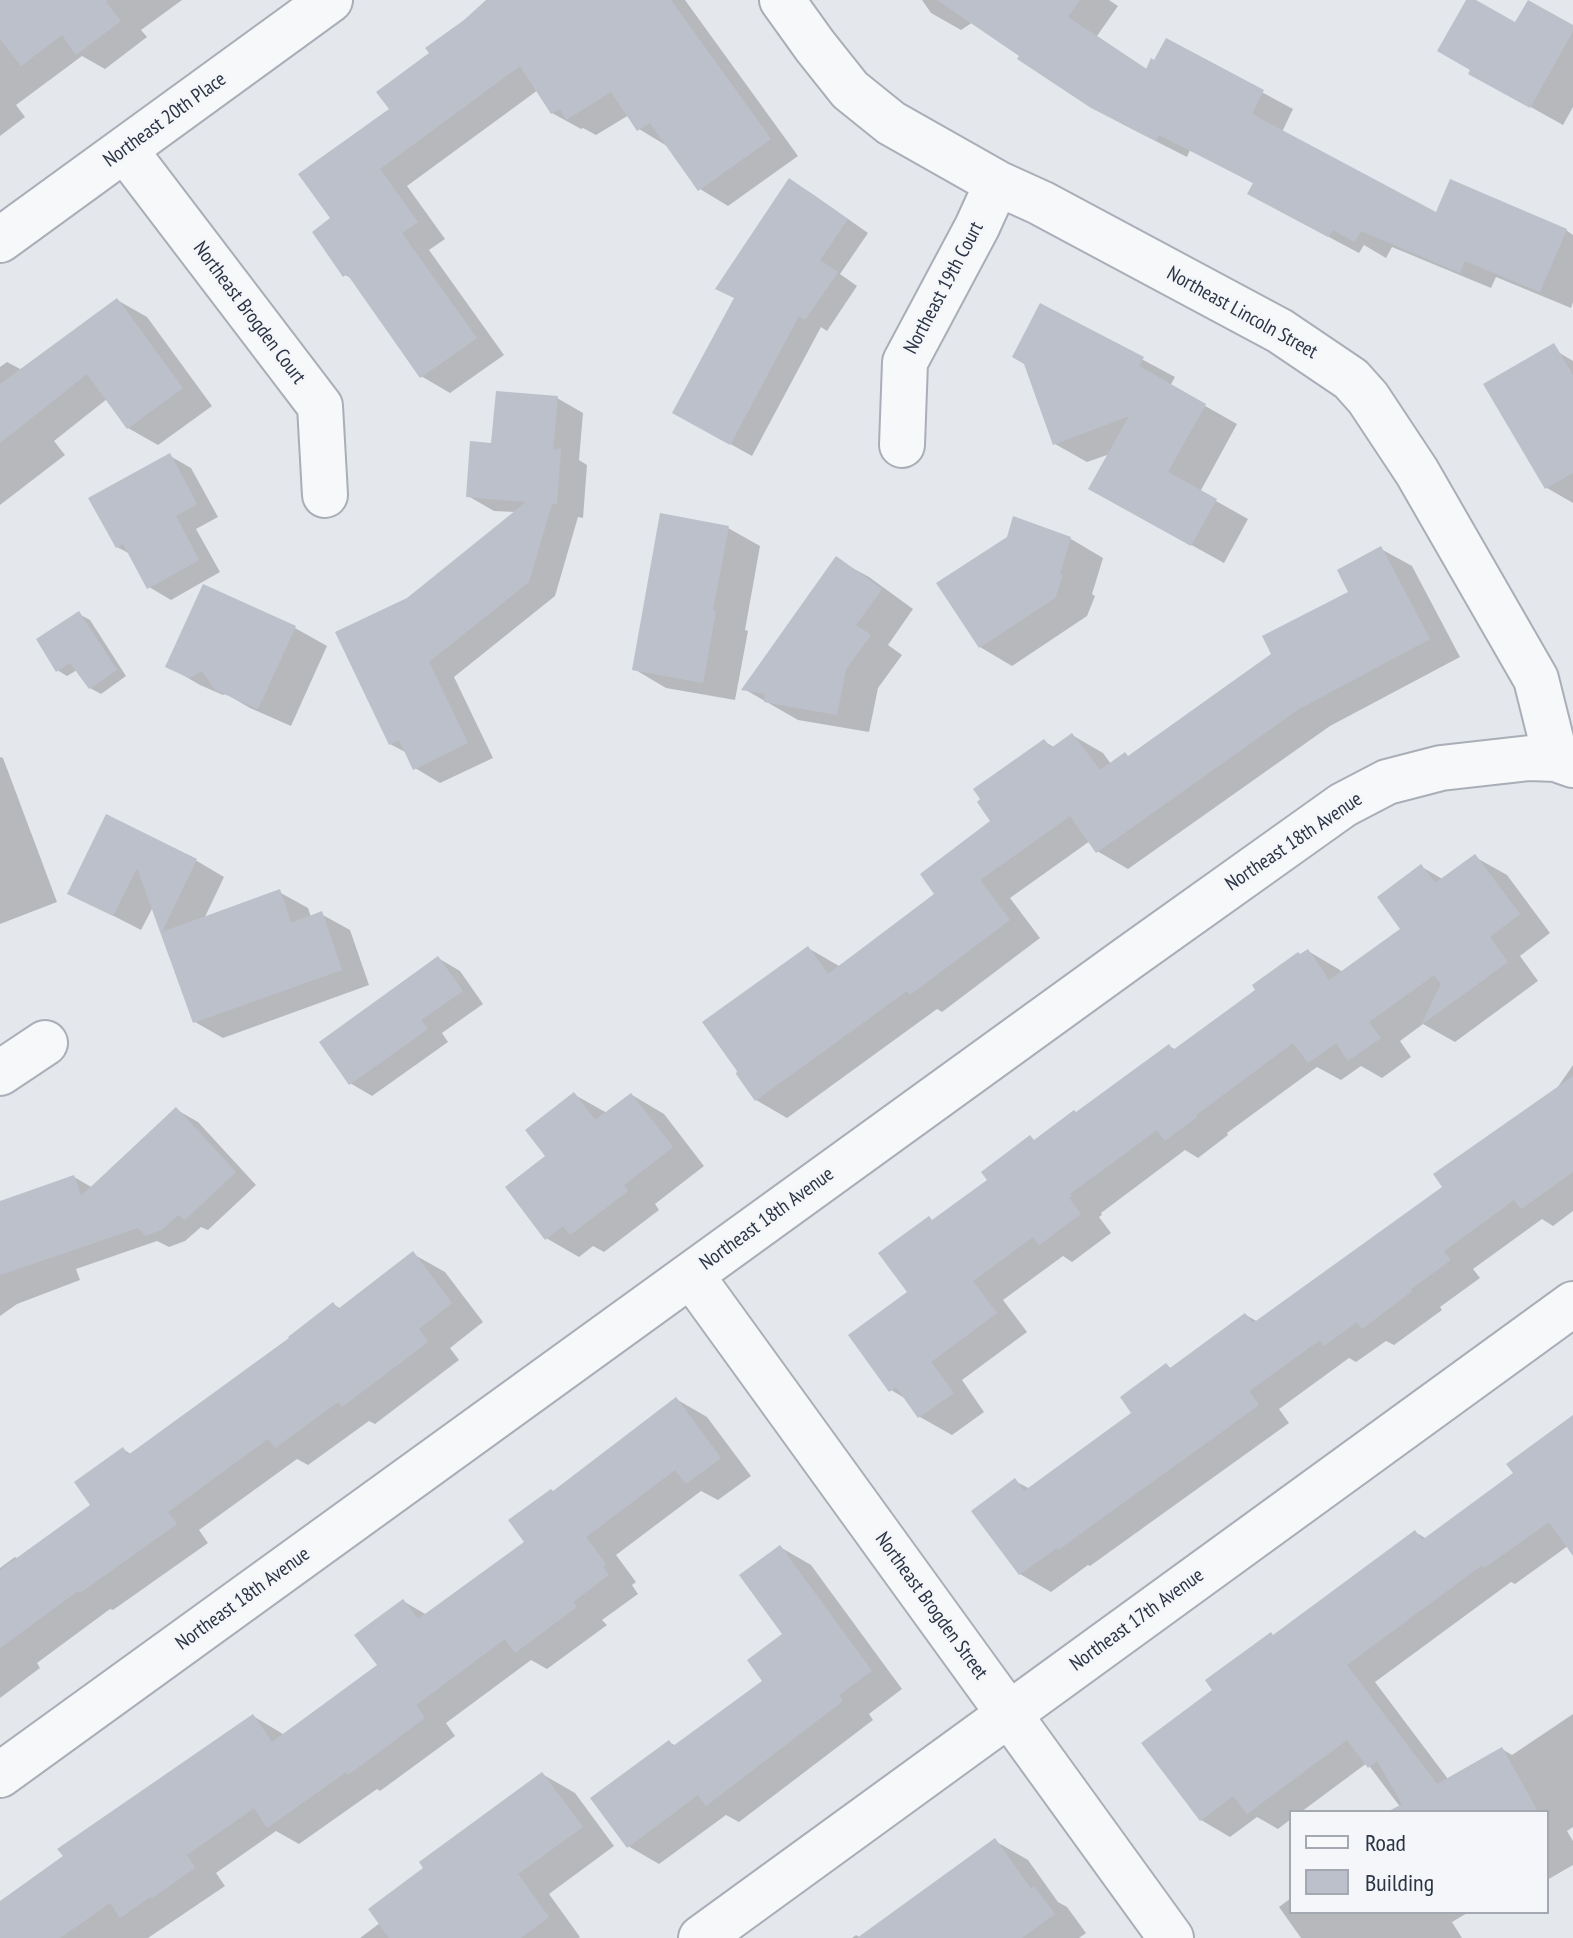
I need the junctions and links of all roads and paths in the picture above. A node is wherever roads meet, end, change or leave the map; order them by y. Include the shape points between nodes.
1 (330, 0) edge
2 (782, 0) edge
3 (125, 150) junction
4 (997, 183) junction
5 (0, 240) edge
6 (902, 445) dead end
7 (325, 495) dead end
8 (1565, 762) edge
9 (45, 1043) dead end
10 (0, 1073) edge
11 (691, 1275) junction
12 (1573, 1304) edge
13 (1009, 1713) junction
14 (0, 1775) edge
15 (701, 1938) edge
16 (1171, 1938) edge

1 - 3 street, Northeast 20th Place
2 - 4 street, Northeast Lincoln Street via 850,90 891,123
3 - 5 street, Northeast 20th Place
3 - 7 street, Northeast Brogden Court via 320,406
4 - 6 street, Northeast 19th Court via 905,362
4 - 8 street, Northeast Lincoln Street via 1280,331 1351,379 1417,472 1536,679
8 - 11 street, Northeast 18th Avenue via 1530,758 1441,768 1387,782 1343,805
9 - 10 street
11 - 13 street, Northeast Brogden Street
11 - 14 street, Northeast 18th Avenue
12 - 13 street, Northeast 17th Avenue
13 - 15 street, Northeast 17th Avenue
13 - 16 street, Northeast Brogden Street

